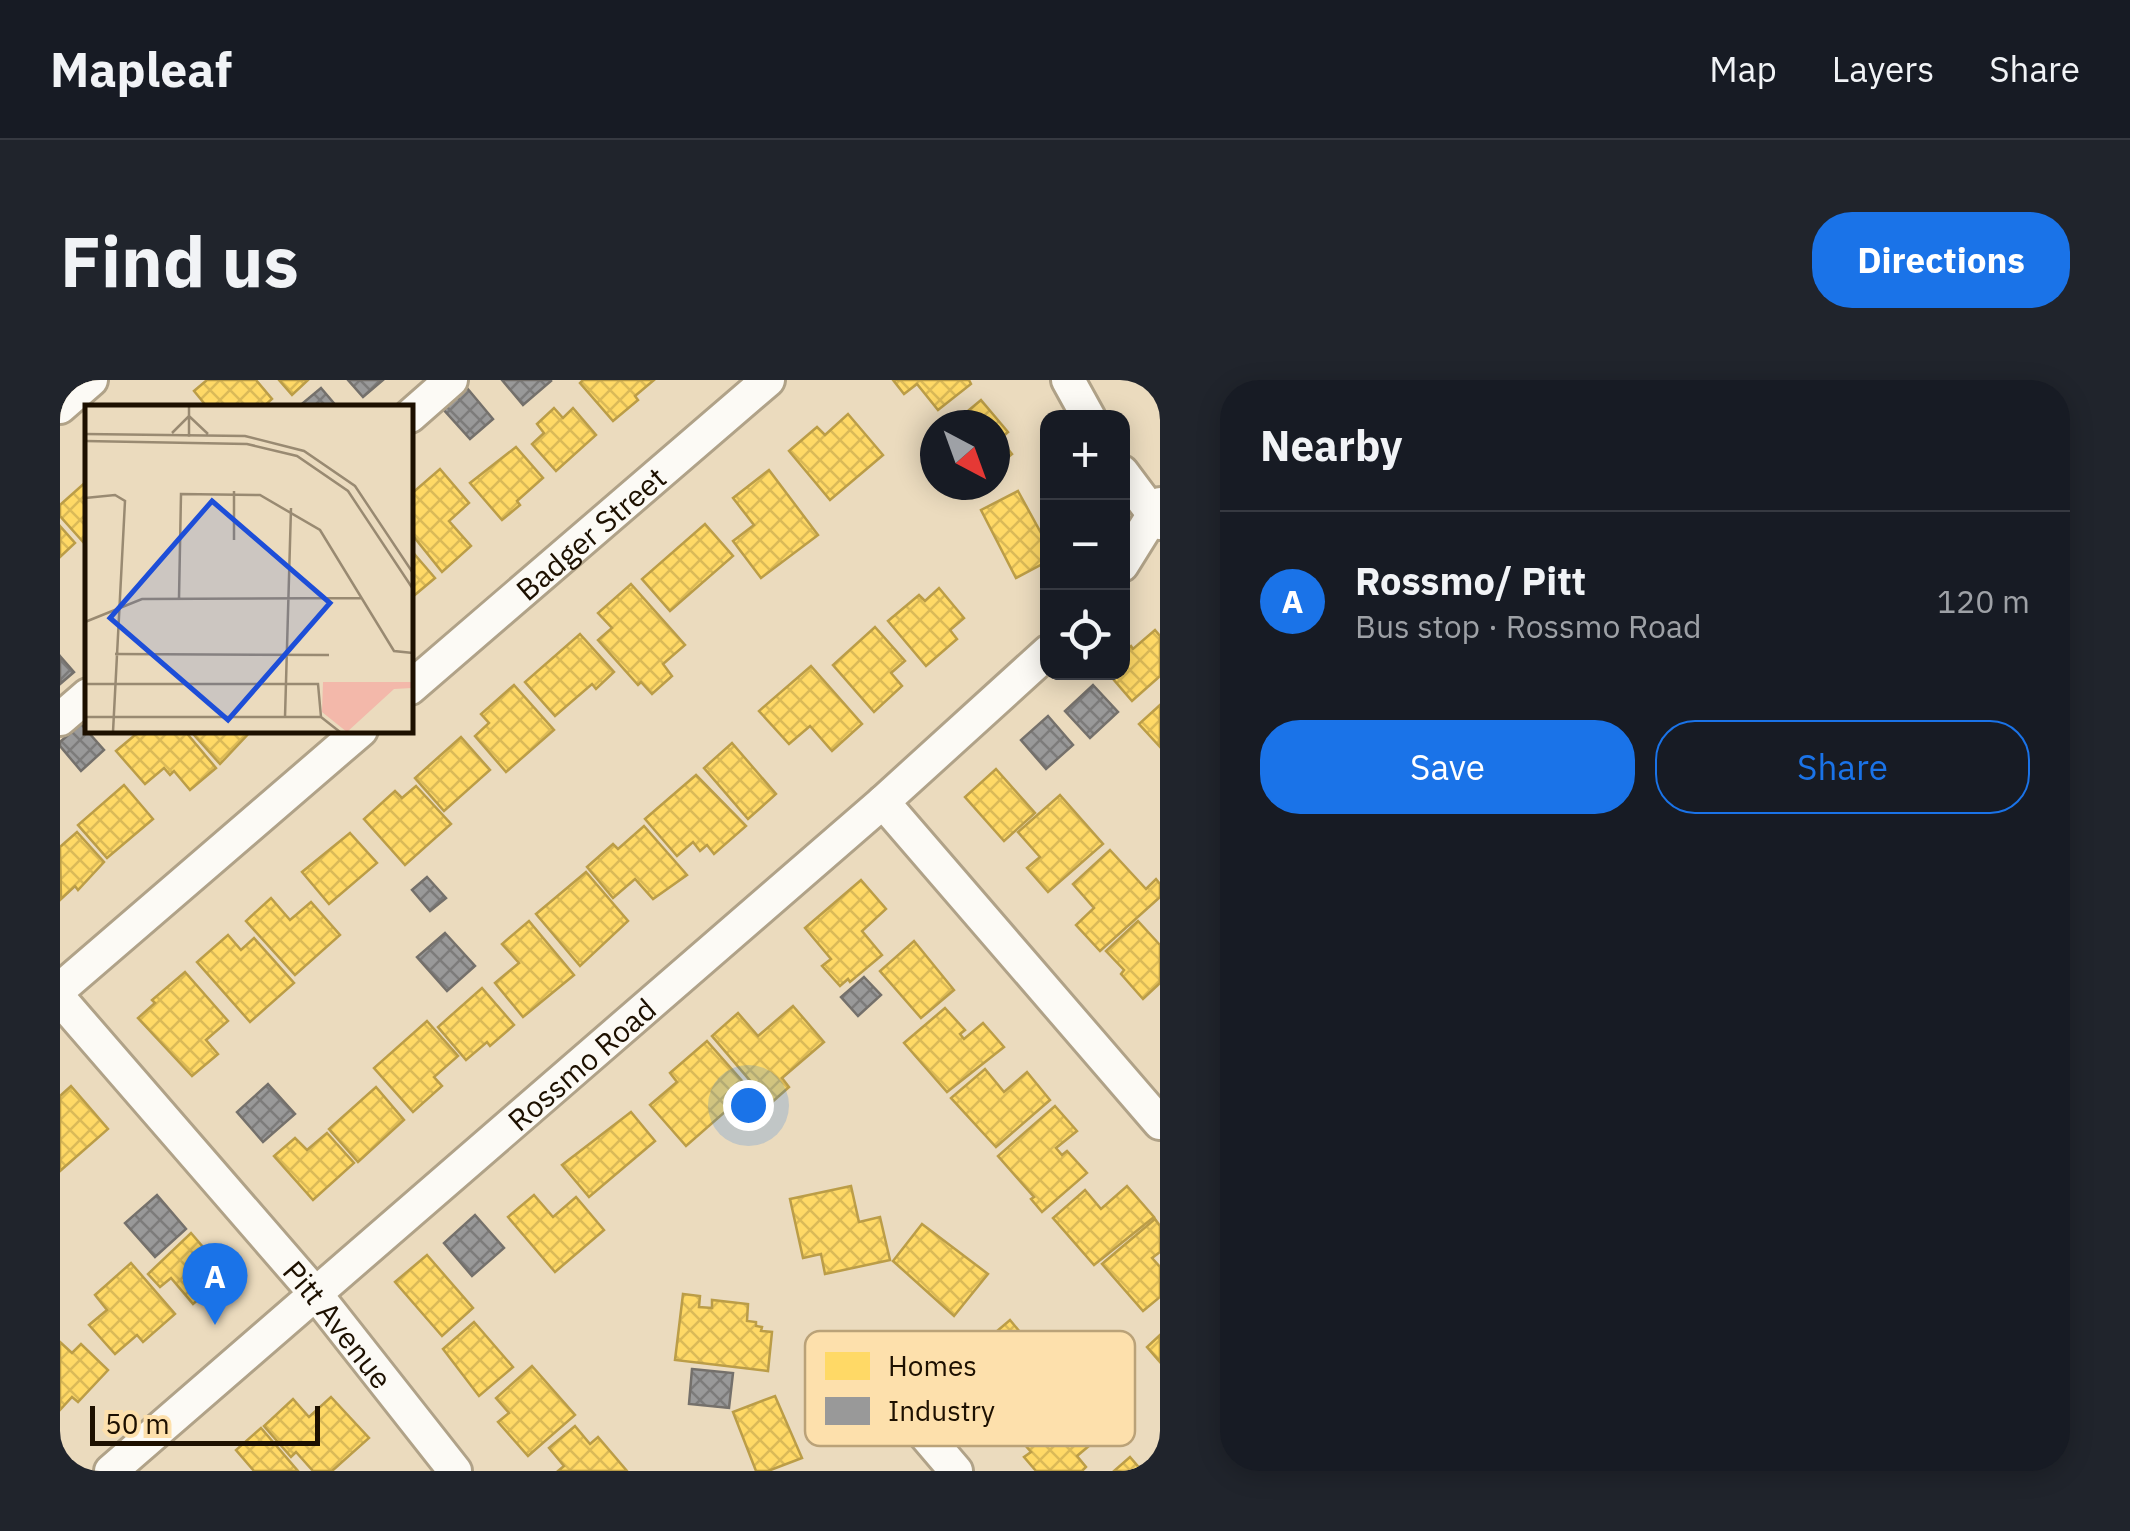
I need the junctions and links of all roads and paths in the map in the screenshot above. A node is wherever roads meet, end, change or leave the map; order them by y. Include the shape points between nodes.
1 (91, 380) edge
2 (451, 380) edge
3 (768, 380) edge
4 (1068, 380) edge
5 (61, 403) edge
6 (1085, 410) edge
7 (412, 414) edge
8 (1130, 481) edge
9 (1158, 514) edge
10 (1130, 556) edge
11 (1040, 659) edge
12 (412, 686) edge
13 (85, 697) edge
14 (60, 718) edge
15 (359, 732) edge
16 (883, 802) junction
17 (60, 989) edge
18 (60, 998) edge
19 (1160, 1124) edge
20 (314, 1292) junction
21 (935, 1446) edge
22 (111, 1471) edge
23 (455, 1471) edge
24 (956, 1471) edge

1 - 5 street
2 - 7 street
3 - 12 street, Badger Street
4 - 6 street
8 - 9 street
9 - 10 street
11 - 16 street, Rossmo Road
13 - 14 street
15 - 17 street
16 - 19 street
16 - 20 street, Rossmo Road
18 - 20 street, Pitt Avenue
20 - 22 street, Rossmo Road
20 - 23 street, Pitt Avenue
21 - 24 street

